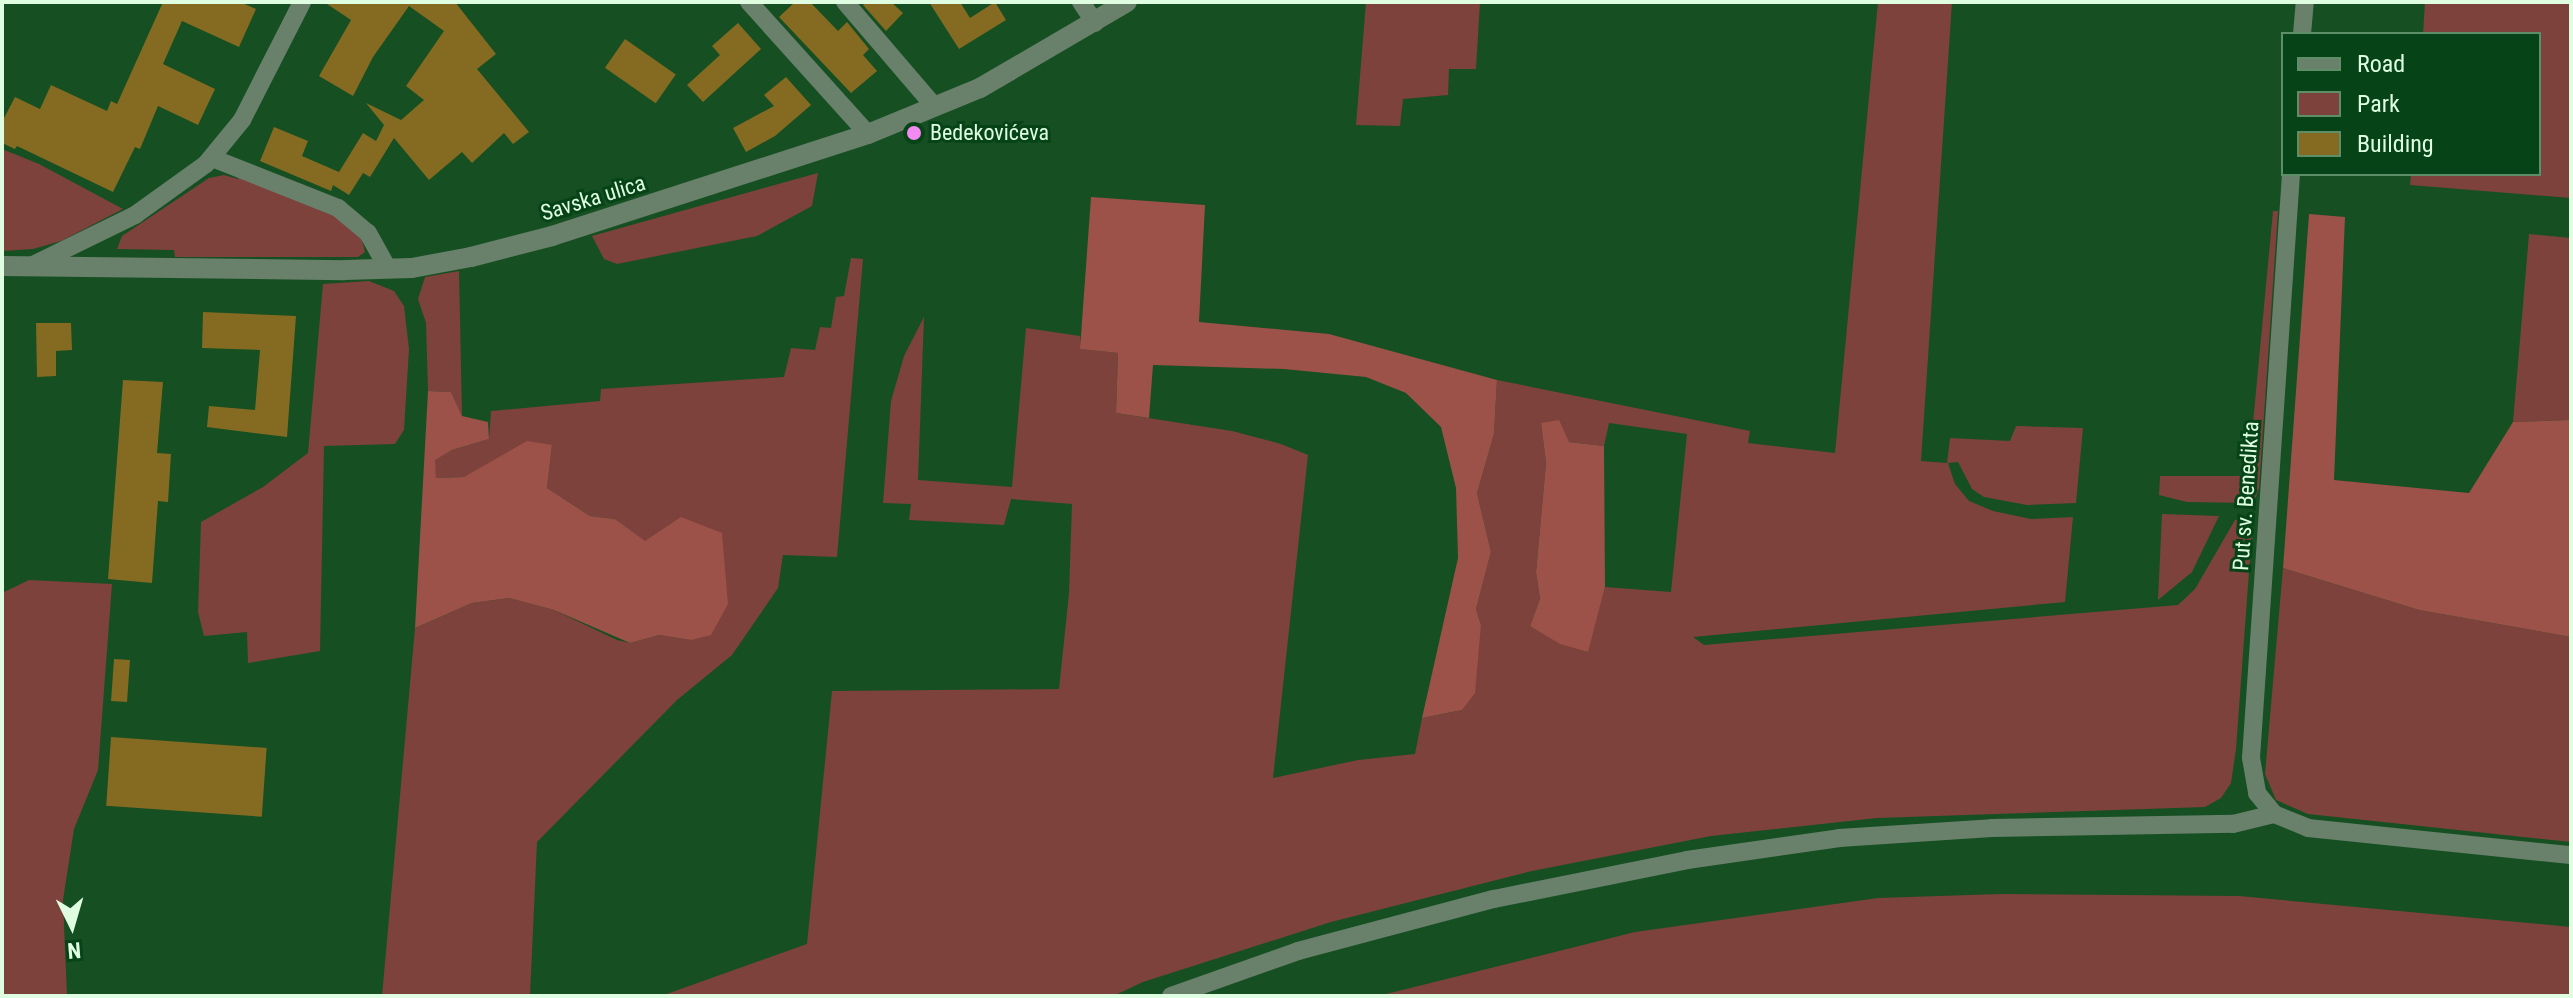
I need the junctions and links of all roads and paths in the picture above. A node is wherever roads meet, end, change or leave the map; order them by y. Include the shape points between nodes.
1 (302, 2) edge
2 (749, 2) edge
3 (845, 2) edge
4 (1081, 2) edge
5 (1127, 2) edge
6 (2305, 2) edge
7 (1095, 23) junction
8 (2302, 32) edge
9 (935, 107) junction
10 (868, 134) junction
11 (212, 158) junction
12 (2291, 176) edge
13 (33, 265) junction
14 (2, 266) edge
15 (388, 269) junction
16 (2274, 814) junction
17 (2571, 855) edge
18 (1171, 996) edge

1 - 11 street via 242,120
2 - 10 street
3 - 9 street
4 - 7 street
5 - 7 street, Savska ulica
6 - 8 street
7 - 9 street, Savska ulica
9 - 10 street, Savska ulica
10 - 15 street, Savska ulica via 552,236 471,257
11 - 13 street via 135,215
11 - 15 street via 338,208 368,233
12 - 16 street, Put sv. Benedikta via 2251,758 2257,793
13 - 14 street, Savska ulica
13 - 15 street, Savska ulica
16 - 17 street via 2308,828
16 - 18 street via 2233,824 1992,828 1839,838 1687,860 1494,899 1328,943

